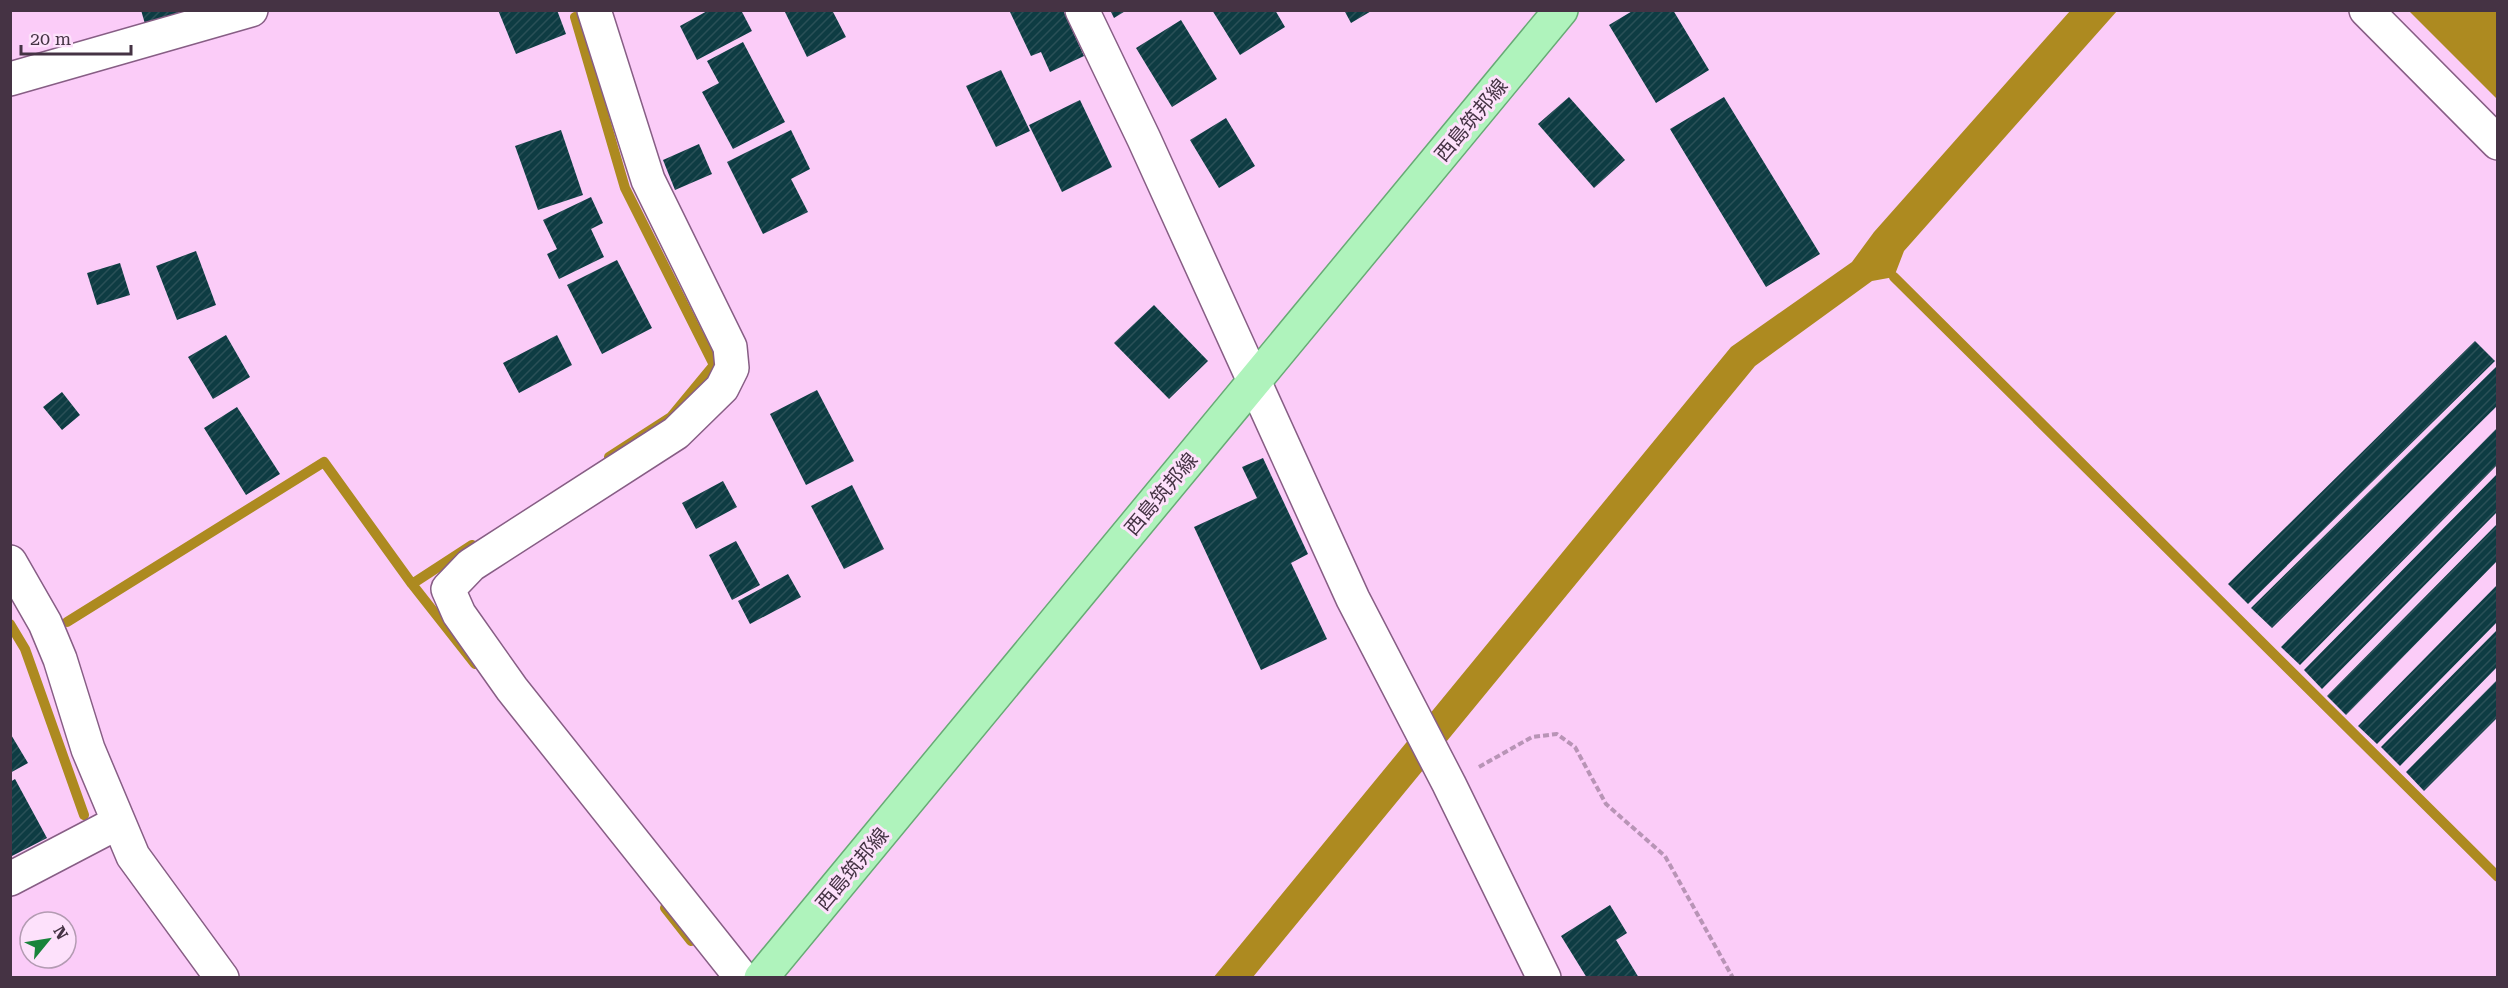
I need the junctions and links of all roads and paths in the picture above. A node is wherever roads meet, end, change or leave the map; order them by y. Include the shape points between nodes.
1 (251, 10) edge
2 (594, 10) edge
3 (1082, 10) edge
4 (1561, 10) edge
5 (2366, 10) edge
6 (10, 79) edge
7 (2498, 143) edge
8 (1253, 383) junction
9 (10, 562) edge
10 (1445, 776) junction
11 (117, 823) junction
12 (10, 879) edge
13 (222, 978) edge
14 (742, 978) edge
15 (761, 978) edge
16 (1544, 978) edge
17 (1733, 978) edge

1 - 6 street
2 - 14 street via 648,180 730,347 732,368 722,388 676,433 471,566 447,589 459,614 512,689
3 - 8 street
4 - 8 main road, 西島筑邦線
5 - 7 street
8 - 10 street via 1353,599
8 - 15 main road, 西島筑邦線
9 - 11 street via 45,623 60,659 87,749
10 - 16 street
10 - 17 path via 1532,737 1557,734 1575,747 1606,804 1665,856
11 - 12 street
11 - 13 street via 133,856

